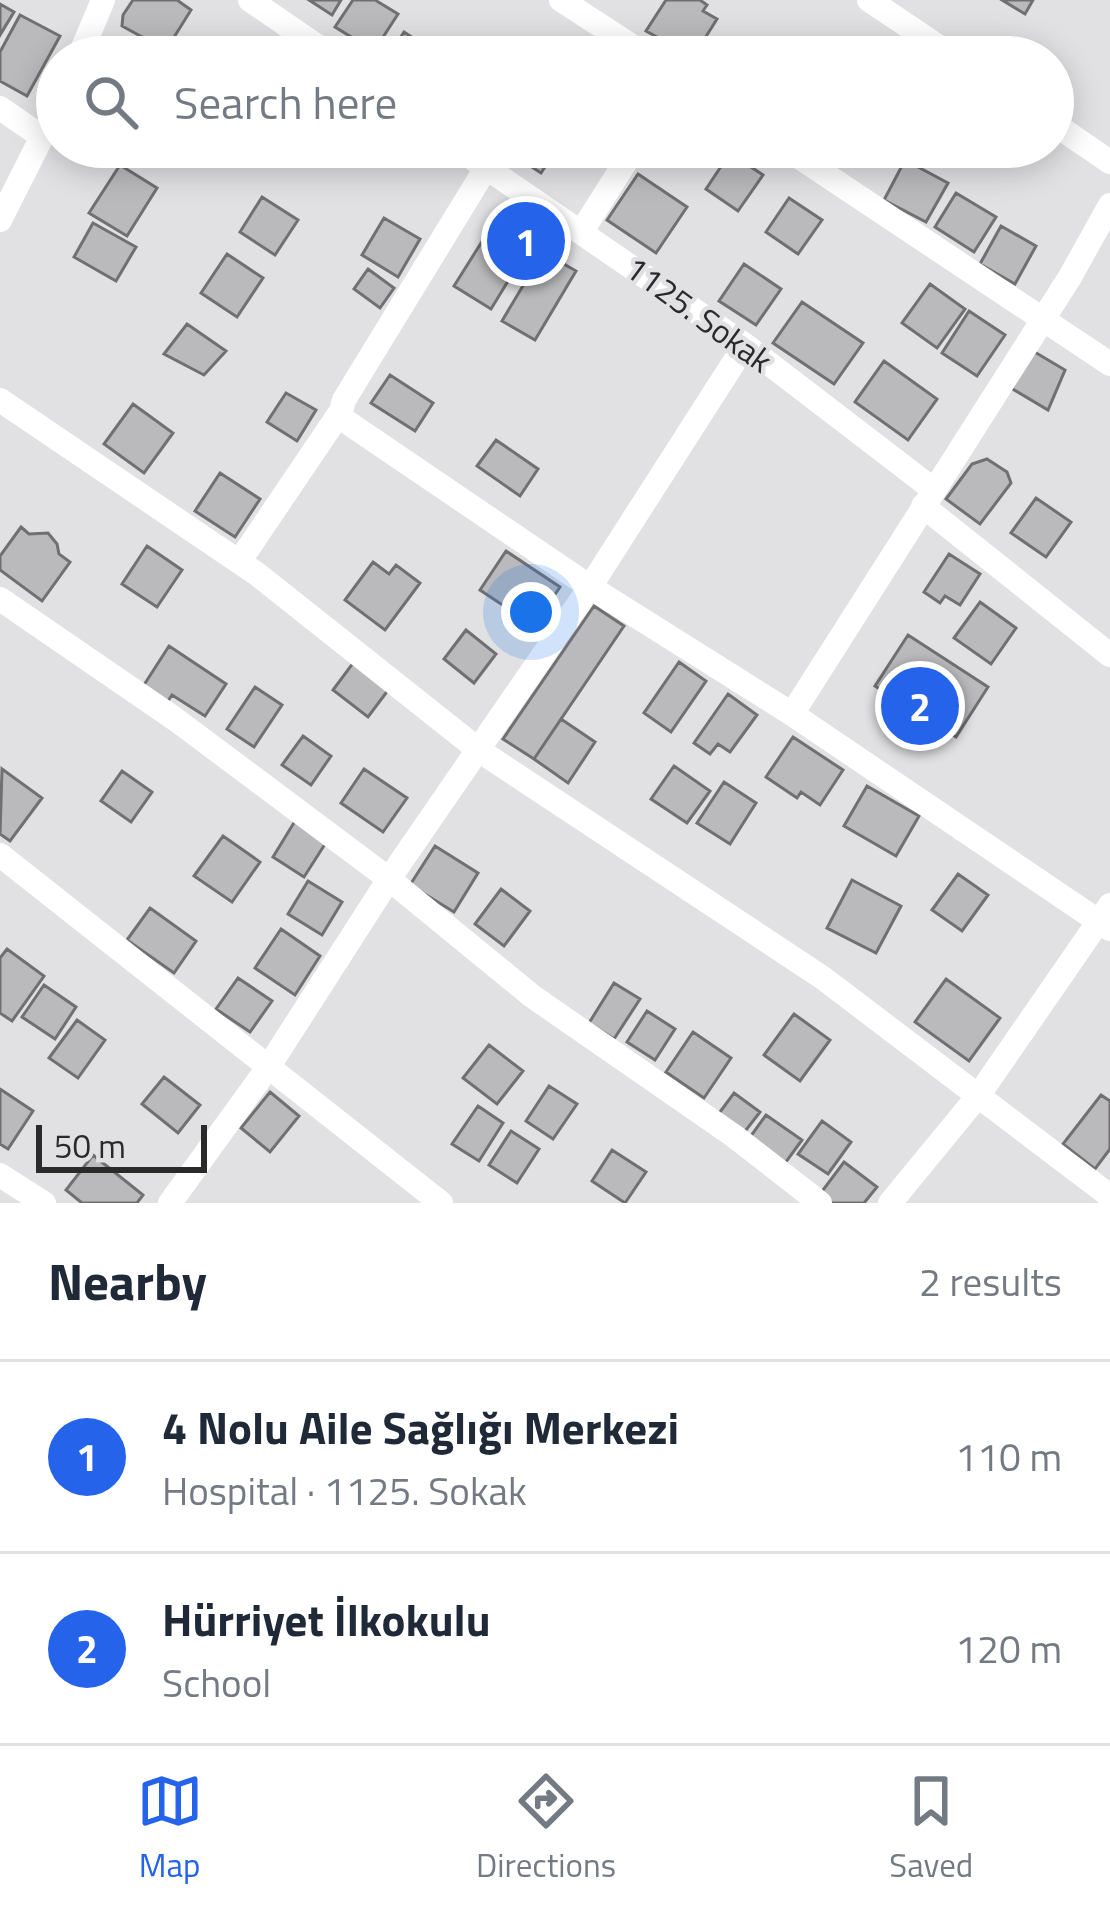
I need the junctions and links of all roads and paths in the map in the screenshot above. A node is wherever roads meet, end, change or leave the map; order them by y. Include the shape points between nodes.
1 (103, 0) edge
2 (250, 0) edge
3 (869, 0) edge
4 (566, 1) edge
5 (88, 36) edge
6 (302, 36) edge
7 (618, 36) edge
8 (923, 36) edge
9 (0, 108) edge
10 (36, 133) edge
11 (1074, 137) edge
12 (36, 149) edge
13 (1110, 162) edge
14 (486, 168) joint
15 (622, 168) edge
16 (815, 168) edge
17 (1110, 205) edge
18 (0, 220) edge
19 (583, 231) junction
20 (1042, 320) junction
21 (745, 345) junction
22 (1110, 364) edge
23 (0, 400) edge
24 (340, 411) junction
25 (929, 498) junction
26 (238, 562) junction
27 (590, 587) junction
28 (0, 598) edge
29 (1110, 656) edge
30 (792, 714) junction
31 (480, 751) junction
32 (0, 855) edge
33 (389, 879) junction
34 (1106, 918) edge
35 (269, 1066) junction
36 (978, 1096) junction
37 (0, 1175) edge
38 (1110, 1196) edge
39 (44, 1203) edge
40 (170, 1203) edge
41 (441, 1203) edge
42 (820, 1203) edge
43 (890, 1203) edge

1 - 5 street
2 - 6 street
3 - 8 street
4 - 7 street
9 - 10 street
11 - 13 street
12 - 18 street
14 - 19 street, 1125. Sokak
14 - 24 street
15 - 19 street
16 - 20 street
17 - 20 street
19 - 21 street, 1125. Sokak
20 - 22 street
20 - 25 street
21 - 25 street, 1125. Sokak
21 - 27 street
23 - 26 street
24 - 26 street
24 - 27 street
25 - 29 street, 1125. Sokak
25 - 30 street
26 - 31 street
27 - 30 street
27 - 31 street
28 - 33 street
30 - 34 street
31 - 33 street
31 - 36 street via 823,978
32 - 35 street
33 - 35 street
33 - 42 street via 532,996
34 - 36 street
35 - 40 street
35 - 41 street
36 - 38 street
36 - 43 street
37 - 39 street

